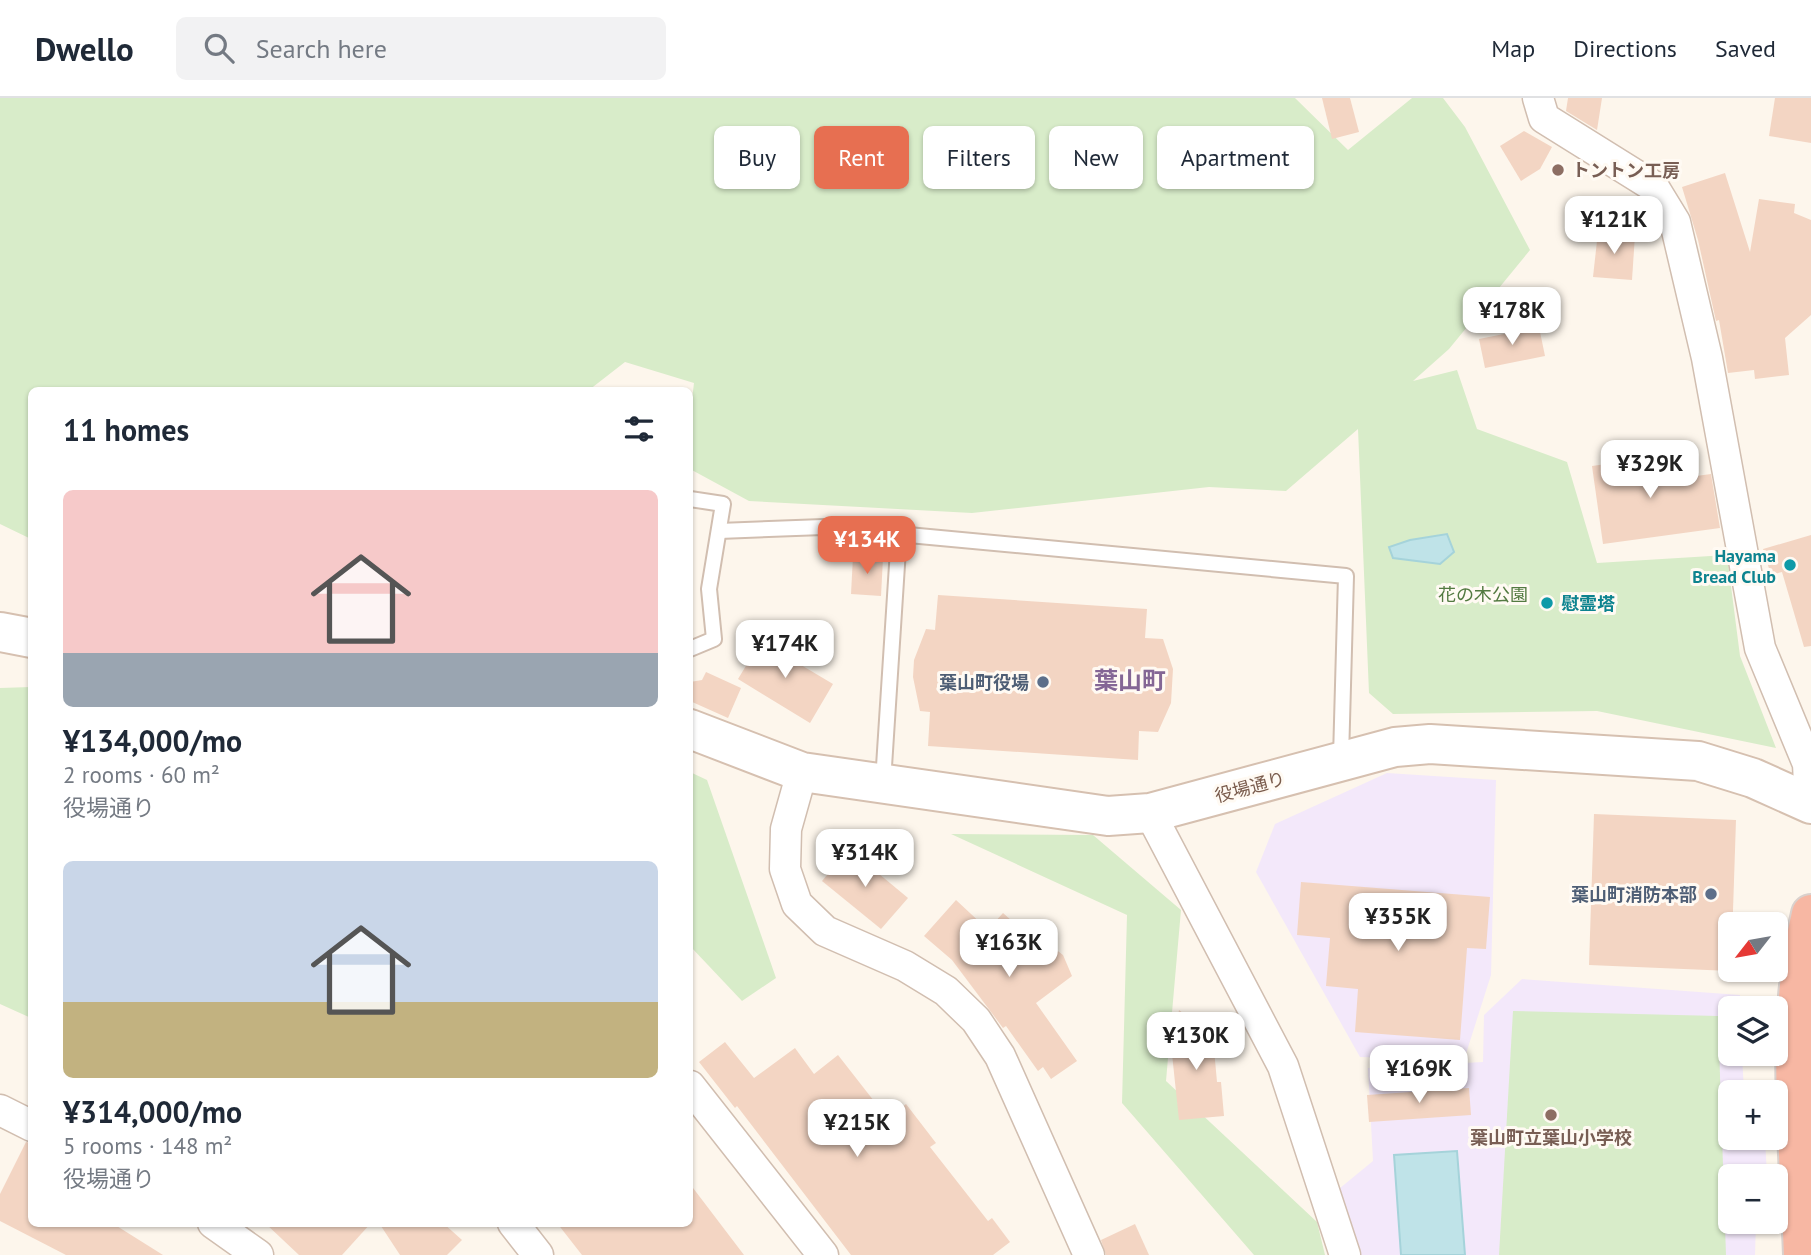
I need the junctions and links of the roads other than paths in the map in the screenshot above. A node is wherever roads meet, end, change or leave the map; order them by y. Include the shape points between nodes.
1 (1538, 98) edge
2 (693, 499) edge
3 (719, 531) junction
4 (899, 534) junction
5 (0, 632) edge
6 (28, 637) edge
7 (693, 648) edge
8 (693, 730) edge
9 (1808, 755) edge
10 (1341, 763) junction
11 (802, 772) junction
12 (883, 784) junction
13 (1811, 804) edge
14 (1150, 813) junction
15 (1811, 914) edge
16 (693, 1090) edge
17 (0, 1110) edge
18 (28, 1124) edge
19 (219, 1227) edge
20 (516, 1227) edge
21 (258, 1255) edge
22 (538, 1255) edge
23 (822, 1255) edge
24 (1089, 1255) edge
25 (1345, 1255) edge
26 (1803, 1255) edge

1 - 9 street via 1544,118 1653,186 1675,222 1707,358 1760,648
2 - 3 lane via 723,504
3 - 4 lane via 822,527
3 - 7 lane via 709,589 715,639
4 - 10 lane via 1346,576
4 - 12 lane
5 - 6 street
8 - 11 street, 役場通り
9 - 13 street
10 - 13 street, 役場通り via 1395,747 1430,744 1698,761 1754,778
10 - 14 street, 役場通り
11 - 12 street, 役場通り
11 - 24 street via 786,829 785,869 797,904 825,932 905,966 946,991 976,1020 1000,1056
12 - 14 street, 役場通り via 1108,816
14 - 25 street via 1283,1066
15 - 26 highway via 1797,1009
16 - 23 street
17 - 18 street
19 - 21 street
20 - 22 street

